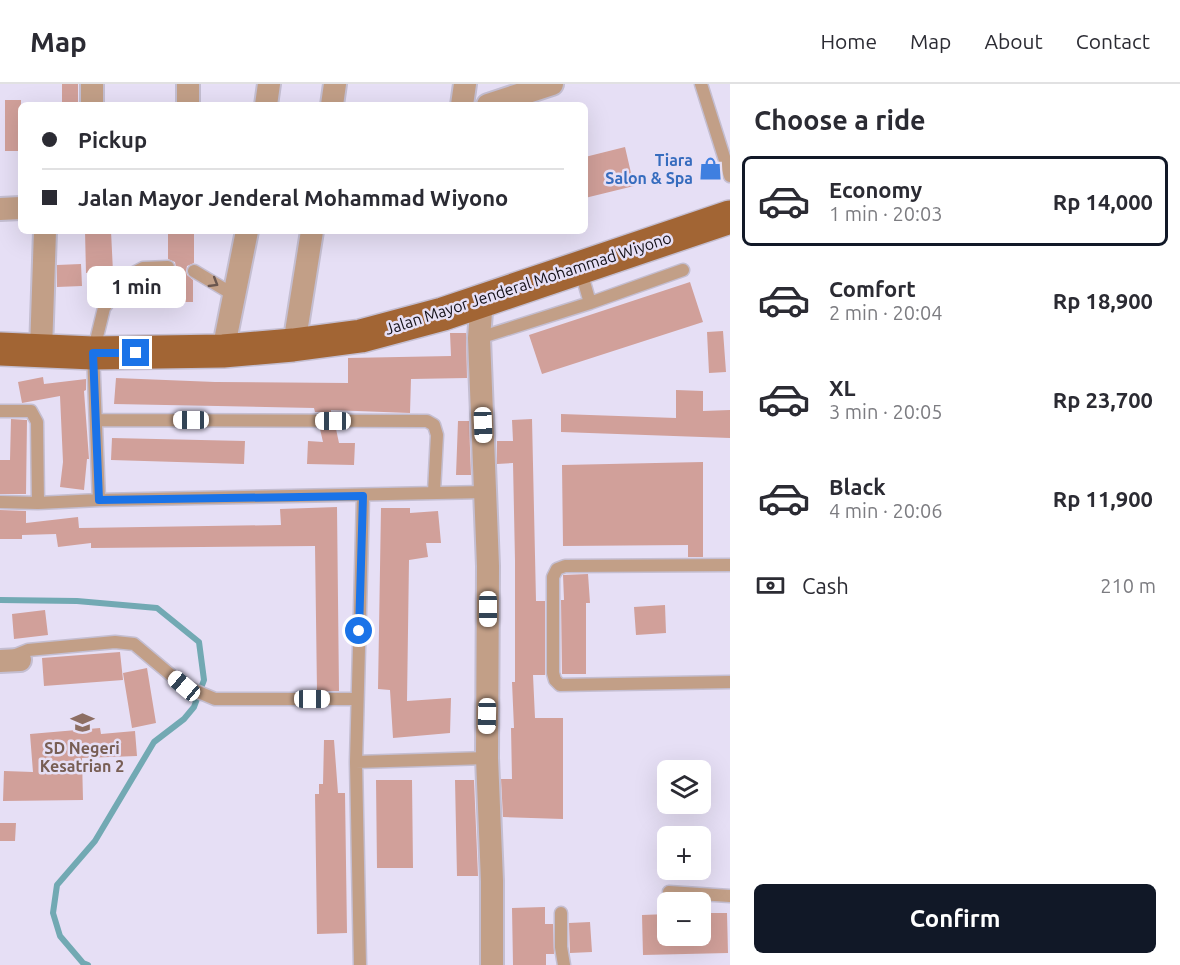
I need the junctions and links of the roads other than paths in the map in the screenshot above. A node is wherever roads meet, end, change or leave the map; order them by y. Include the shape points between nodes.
1 (92, 84) edge
2 (188, 84) edge
3 (269, 84) edge
4 (335, 84) edge
5 (465, 84) edge
6 (552, 84) edge
7 (701, 84) edge
8 (92, 102) edge
9 (188, 102) edge
10 (266, 102) edge
11 (332, 102) edge
12 (462, 102) edge
13 (497, 102) edge
14 (730, 176) edge
15 (0, 208) edge
16 (18, 208) edge
17 (730, 218) edge
18 (45, 234) edge
19 (246, 234) edge
20 (312, 234) edge
21 (168, 267) dead end
22 (579, 267) junction
23 (683, 270) dead end
24 (194, 271) dead end
25 (234, 295) junction
26 (482, 299) junction
27 (590, 303) junction
28 (480, 338) junction
29 (294, 345) junction
30 (0, 349) edge
31 (41, 350) junction
32 (223, 351) junction
33 (93, 353) junction
34 (0, 411) edge
35 (97, 420) junction
36 (434, 492) junction
37 (485, 492) junction
38 (363, 496) junction
39 (99, 500) junction
40 (0, 502) edge
41 (38, 503) junction
42 (730, 565) edge
43 (8, 660) edge
44 (730, 682) edge
45 (357, 699) junction
46 (487, 758) junction
47 (356, 762) junction
48 (711, 895) edge
49 (730, 896) edge
50 (561, 913) dead end
51 (360, 965) edge
52 (492, 965) edge
53 (564, 965) edge

1 - 8 street
2 - 9 street
3 - 10 street
4 - 11 street
5 - 12 street
6 - 13 street
7 - 14 lane
15 - 16 street
17 - 22 main road, Jalan Mayor Jenderal Mohammad Wiyono
18 - 31 street
19 - 25 street
20 - 29 street
21 - 33 lane via 143,268 118,287 104,308
22 - 26 main road, Jalan Mayor Jenderal Mohammad Wiyono
22 - 27 lane
23 - 27 lane
24 -> 25 lane
25 - 32 street
26 - 28 street
26 - 29 main road, Jalan Mayor Jenderal Mohammad Wiyono via 361,336
27 - 28 lane
28 - 37 street
29 - 32 main road, Jalan Mayor Jenderal Mohammad Wiyono
30 - 31 main road, Jalan Mayor Jenderal Mohammad Wiyono
31 - 33 main road, Jalan Mayor Jenderal Mohammad Wiyono
32 - 33 main road, Jalan Mayor Jenderal Mohammad Wiyono
33 - 35 lane
34 - 41 lane via 31,411 35,416
35 - 36 lane via 427,421 434,425 437,435
35 - 39 lane
36 - 37 lane
36 - 38 lane
37 - 46 street
38 - 39 lane
38 - 45 lane
39 - 41 lane
40 - 41 lane
42 - 44 lane via 565,566 557,569 553,577 553,673 561,685
43 - 45 lane via 27,650 115,642 134,644 188,688 212,697
45 - 47 lane
46 - 47 lane
46 - 52 street
47 - 51 lane
48 - 49 lane
50 - 53 lane

